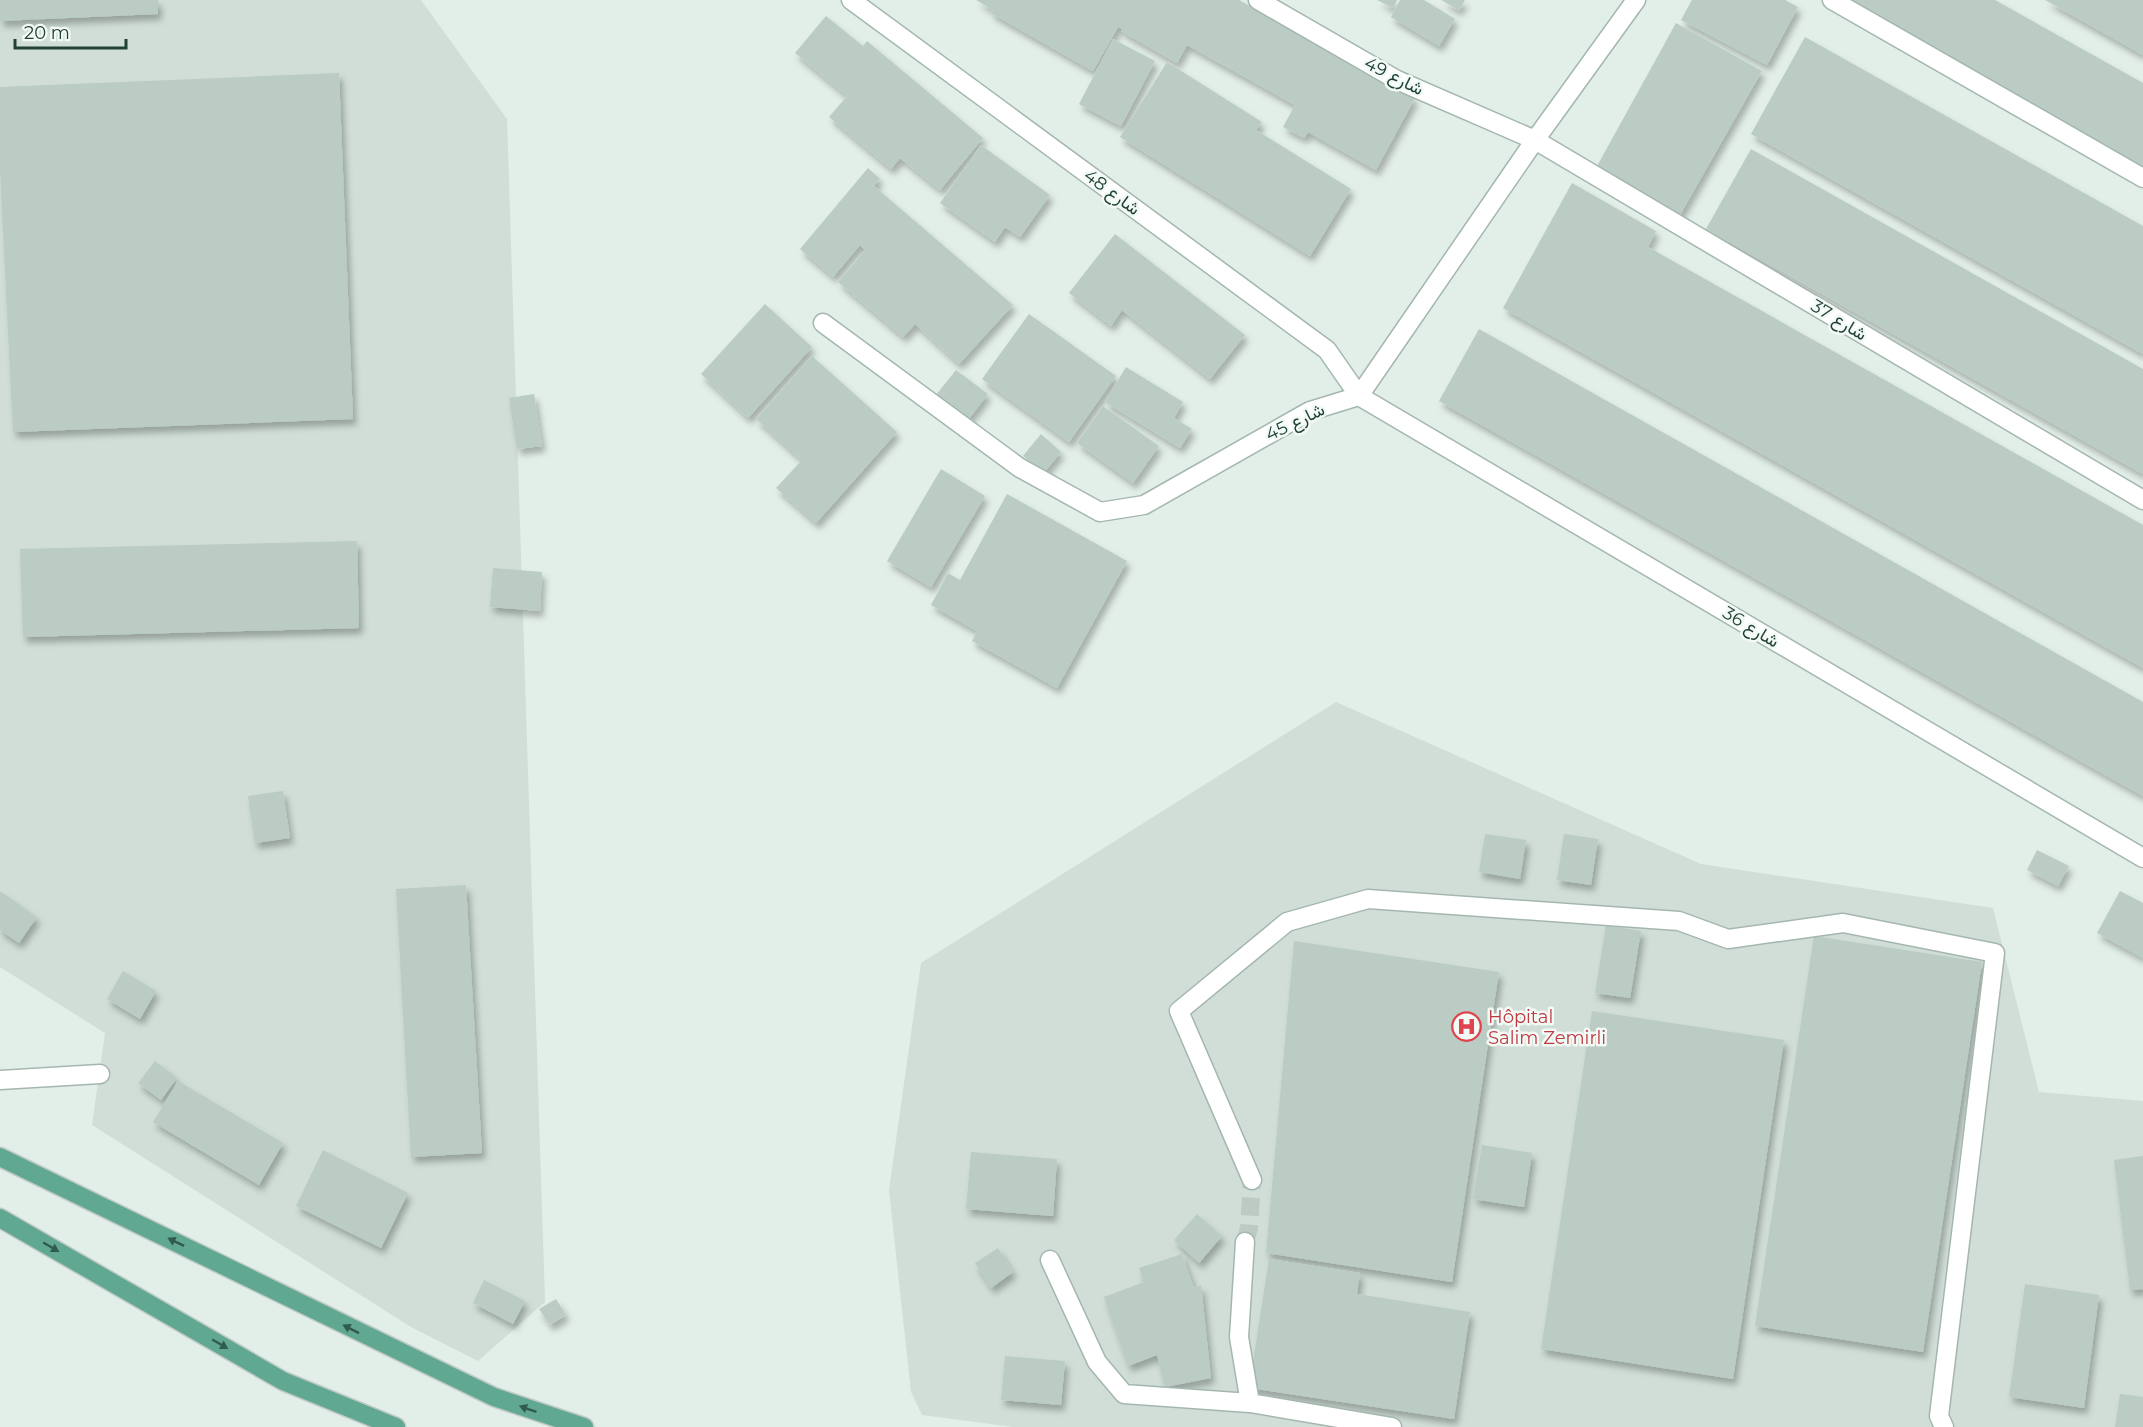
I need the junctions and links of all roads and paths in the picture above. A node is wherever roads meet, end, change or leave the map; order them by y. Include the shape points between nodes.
1 (851, 0) edge
2 (1258, 0) edge
3 (1636, 0) edge
4 (1832, 0) edge
5 (1535, 140) junction
6 (2143, 178) edge
7 (823, 323) dead end
8 (1359, 396) junction
9 (2143, 500) edge
10 (2143, 858) edge
11 (100, 1074) dead end
12 (0, 1080) edge
13 (0, 1157) edge
14 (1252, 1180) tunnel mouth
15 (0, 1218) edge
16 (1245, 1242) tunnel mouth
17 (1050, 1260) dead end
18 (1250, 1403) junction
19 (396, 1427) edge
20 (584, 1427) edge
21 (1392, 1427) edge
22 (1944, 1427) edge

1 - 8 street, شارع 48 via 1327,350
2 - 5 street, شارع 49 via 1396,80
3 - 5 street
4 - 6 street
5 - 8 street
5 - 9 street, شارع 37
7 - 8 street, شارع 45 via 1020,468 1100,512 1144,505 1310,411
8 - 10 street, شارع 36
11 - 12 street
20 -> 13 main road via 494,1397
14 - 22 street via 1179,1011 1287,922 1368,899 1679,921 1728,939 1843,923 1995,953 1939,1416
15 -> 19 main road via 283,1381
16 - 18 street via 1239,1337
17 - 18 street via 1097,1362 1124,1394
18 - 21 street

